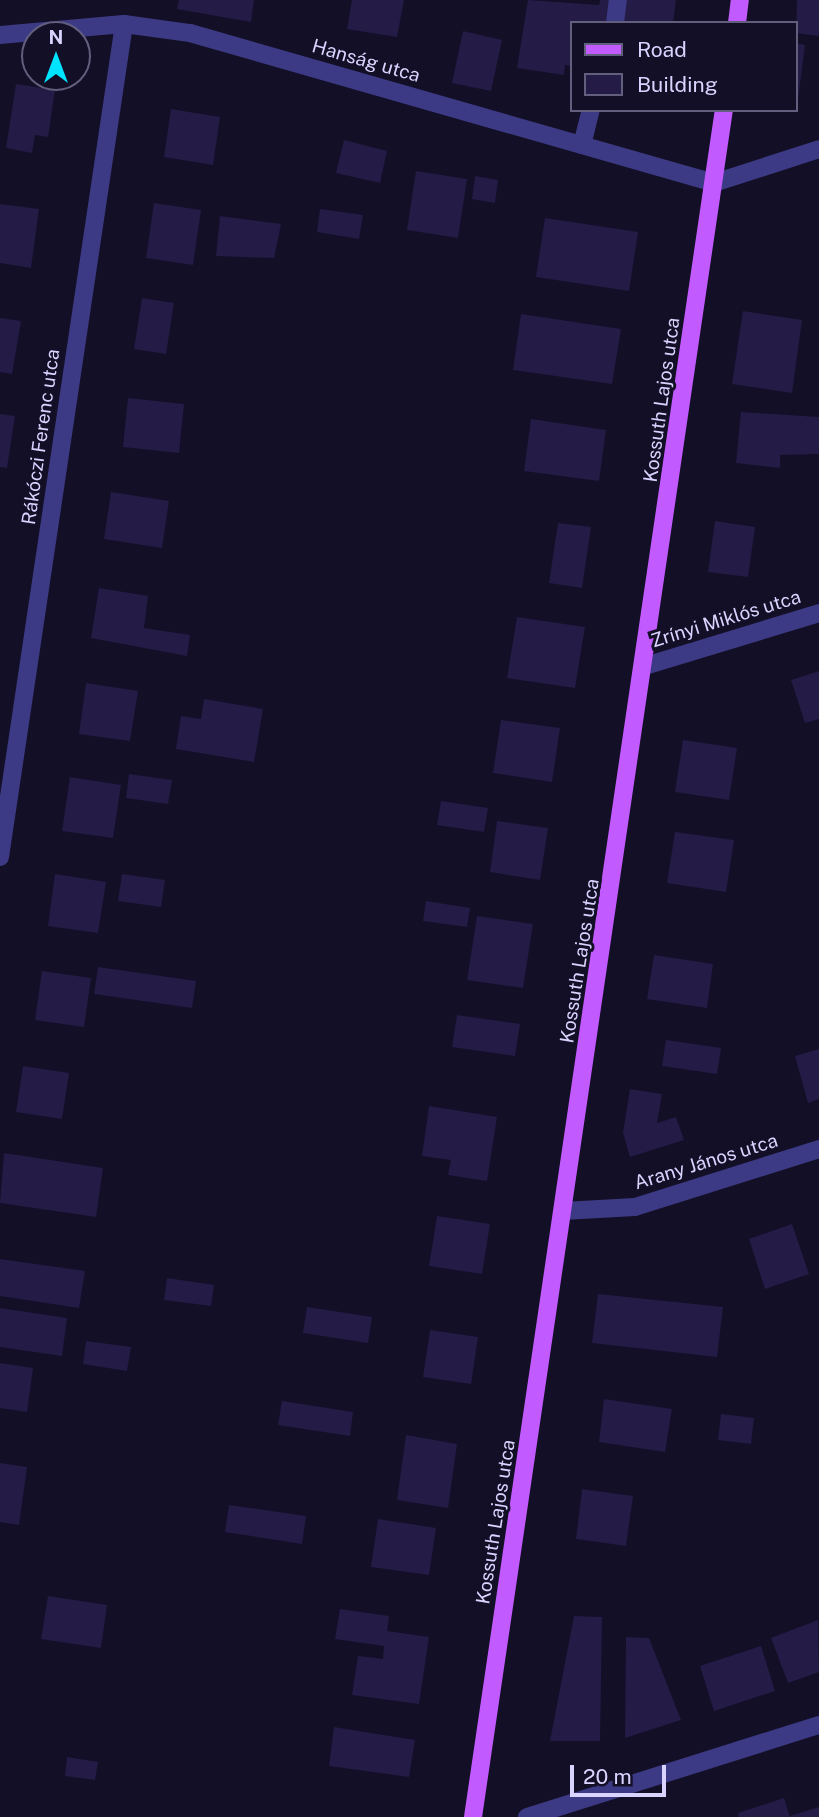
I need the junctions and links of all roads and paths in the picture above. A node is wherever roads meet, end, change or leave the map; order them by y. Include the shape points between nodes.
1 (618, 0) edge
2 (740, 0) edge
3 (615, 21) edge
4 (737, 21) edge
5 (124, 24) junction
6 (0, 35) edge
7 (590, 112) edge
8 (724, 112) edge
9 (582, 145) junction
10 (819, 149) edge
11 (714, 183) junction
12 (819, 613) edge
13 (645, 666) junction
14 (0, 857) edge
15 (819, 1149) edge
16 (563, 1211) junction
17 (819, 1726) edge
18 (473, 1817) edge
19 (527, 1817) edge

1 - 3 street
2 - 4 main road
5 - 6 street, Hanság utca
5 - 9 street, Hanság utca via 190,33
5 - 14 street, Rákóczi Ferenc utca
7 - 9 street
8 - 11 main road, Kossuth Lajos utca
9 - 11 street, Hanság utca
10 - 11 street
11 - 13 main road, Kossuth Lajos utca
12 - 13 street, Zrínyi Miklós utca
13 - 16 main road, Kossuth Lajos utca
15 - 16 street, Arany János utca via 635,1207
16 - 18 main road, Kossuth Lajos utca
17 - 19 street

